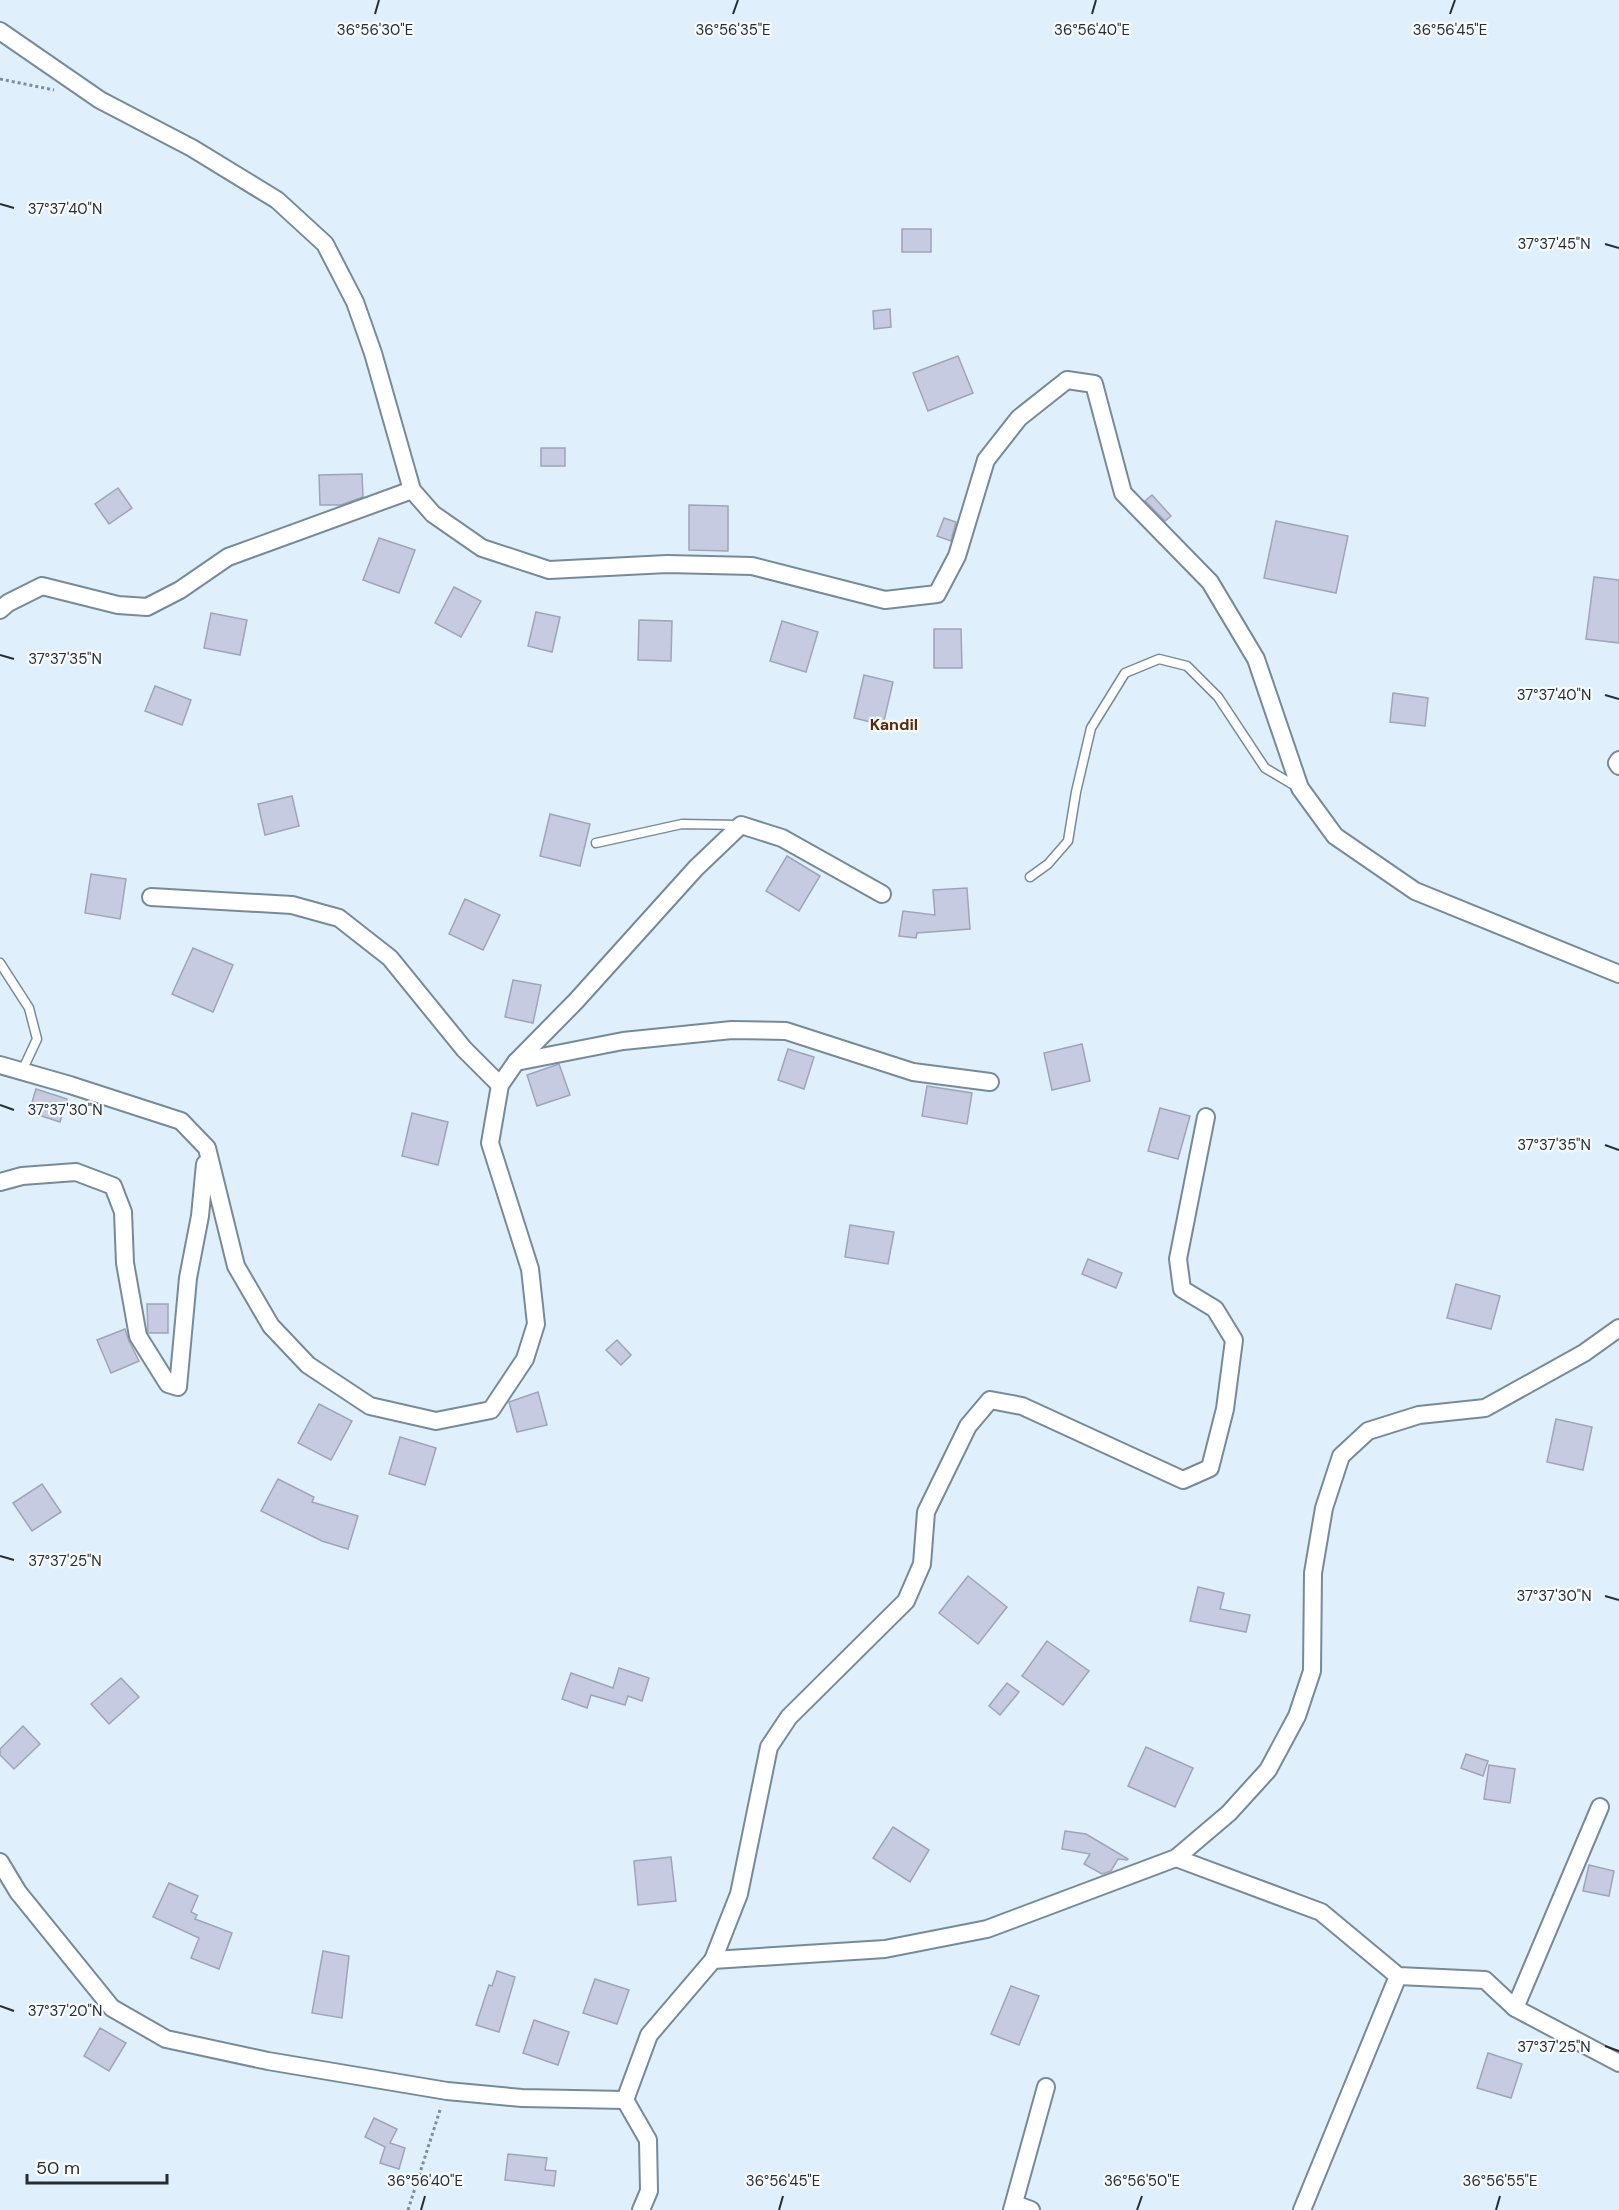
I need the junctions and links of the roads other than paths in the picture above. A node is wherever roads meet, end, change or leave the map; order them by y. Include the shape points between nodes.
1 (0, 31) edge
2 (412, 490) junction
3 (0, 610) edge
4 (1619, 760) edge
5 (1619, 766) edge
6 (1300, 788) junction
7 (741, 825) junction
8 (596, 843) dead end
9 (1030, 877) dead end
10 (882, 894) dead end
11 (152, 897) dead end
12 (0, 963) edge
13 (1619, 975) edge
14 (516, 1062) junction
15 (0, 1065) edge
16 (22, 1071) junction
17 (990, 1082) dead end
18 (500, 1085) junction
19 (1206, 1117) dead end
20 (207, 1148) junction
21 (0, 1182) edge
22 (1619, 1328) edge
23 (1600, 1807) dead end
24 (1176, 1858) junction
25 (0, 1862) edge
26 (713, 1960) junction
27 (1398, 1976) junction
28 (1515, 2008) junction
29 (1619, 2063) edge
30 (1046, 2087) dead end
31 (625, 2100) junction
32 (1020, 2208) edge
33 (641, 2210) edge
34 (1302, 2210) edge

1 - 2 street via 100,100 192,148 277,200 325,244 374,352
2 - 3 street via 228,557 147,607 118,605 42,586
2 - 6 street via 433,514 482,548 549,570 667,564 752,566 885,600 937,594 957,556 986,460 1019,418 1067,380 1094,384 1123,493 1209,582 1256,659
4 - 5 street
6 - 9 lane via 1265,768 1218,697 1187,666 1159,659 1125,673 1091,728 1068,841
6 - 13 street via 1335,836 1415,891
7 - 8 lane via 682,824
7 - 10 street via 782,838
7 - 14 street via 696,868
11 - 18 street via 292,905 339,918 390,958 464,1049
12 - 16 lane via 29,1008 37,1039
14 - 17 street via 623,1041 732,1030 786,1031 913,1072
14 - 18 street
15 - 16 street
16 - 20 street via 181,1121
18 - 20 street via 490,1143 530,1269 536,1324 525,1359 491,1410 436,1421 370,1406 308,1365 271,1326 236,1266
19 - 26 street via 1178,1259 1182,1289 1215,1309 1234,1340 1210,1468 1183,1480 1022,1406 990,1400 968,1426 926,1512 922,1564 906,1601 789,1717 769,1747 739,1894
20 - 21 street via 188,1278 178,1387 168,1384 138,1336 125,1263 123,1212 113,1186 76,1172 22,1176
22 - 24 street via 1584,1353 1485,1408 1419,1415 1368,1431 1341,1456 1324,1508 1316,1551 1312,1671 1297,1716 1268,1770 1229,1813
23 - 28 street
24 - 26 street via 987,1929 885,1949
24 - 27 street via 1321,1912
25 - 31 street via 18,1892 112,2008 166,2039 268,2061 447,2091 522,2098
26 - 31 street via 649,2035
27 - 28 street via 1485,1980
27 - 34 street
28 - 29 street
30 - 32 street
31 - 33 street via 648,2139 649,2191

